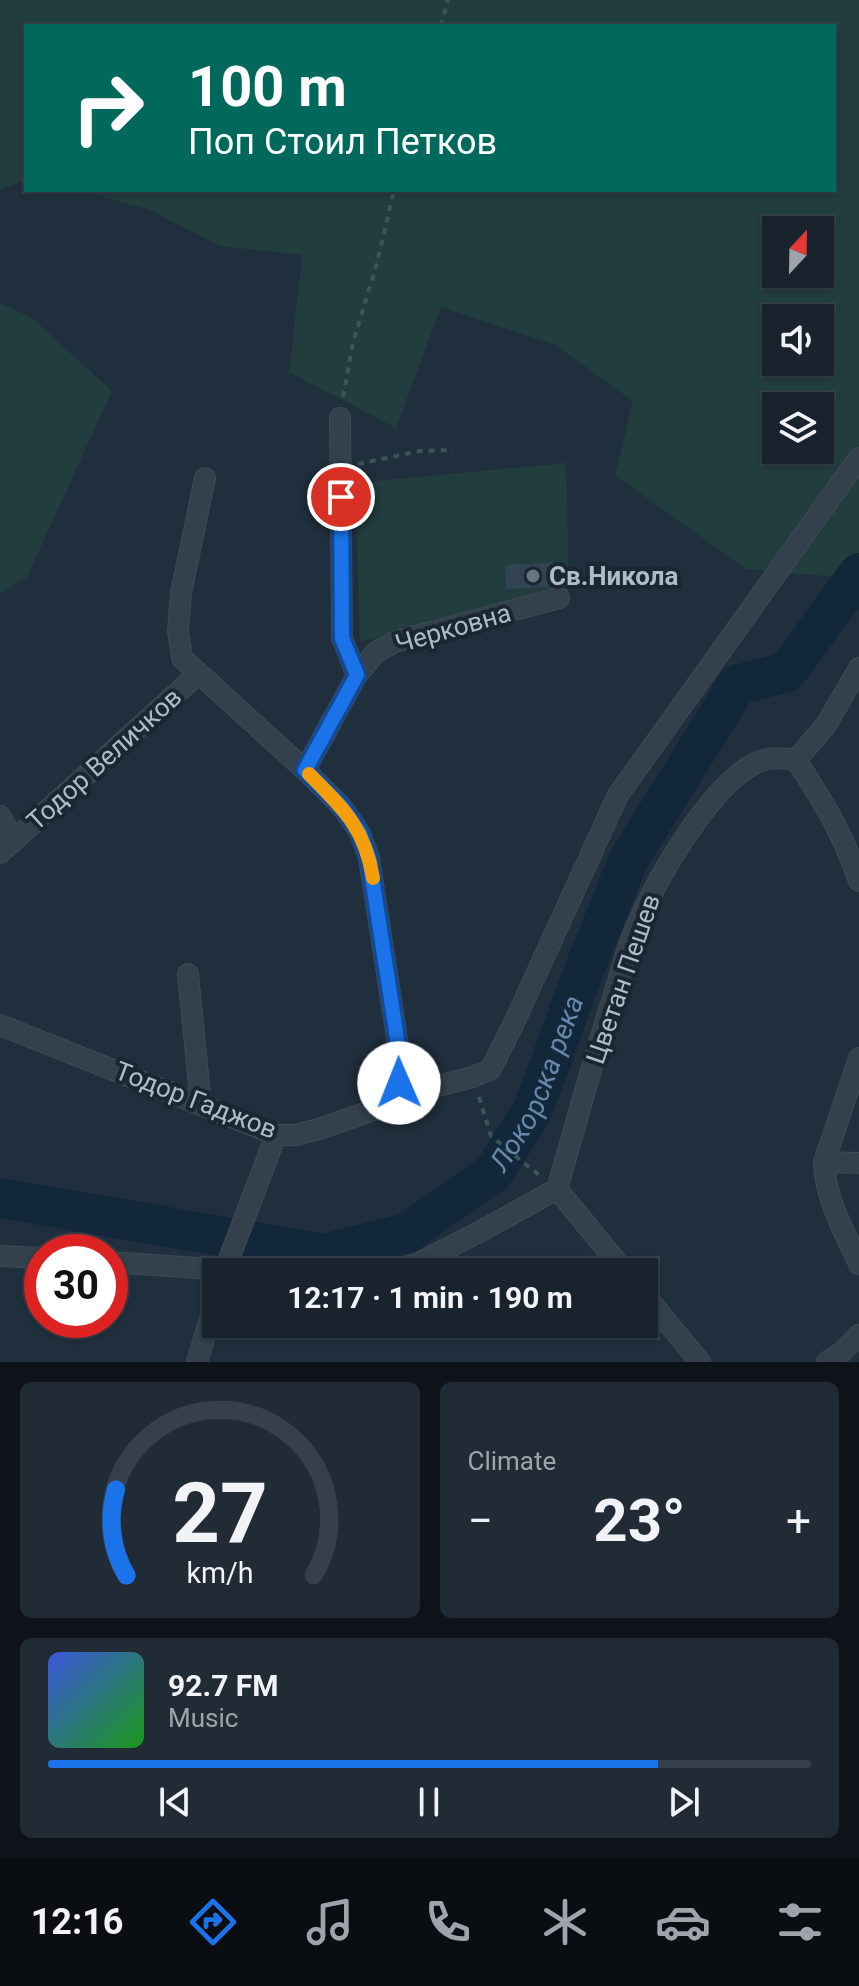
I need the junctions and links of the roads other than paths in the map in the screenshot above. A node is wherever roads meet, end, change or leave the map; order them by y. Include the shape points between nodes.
1 (340, 418) road end
2 (859, 458) edge
3 (205, 478) dead end
4 (559, 598) dead end
5 (859, 668) edge
6 (198, 674) junction
7 (357, 675) junction
8 (796, 760) junction
9 (305, 770) junction
10 (0, 816) edge
11 (7, 846) edge
12 (859, 881) edge
13 (188, 974) dead end
14 (0, 1025) edge
15 (859, 1058) edge
16 (393, 1097) junction
17 (201, 1104) junction
18 (276, 1135) junction
19 (824, 1162) junction
20 (859, 1163) edge
21 (557, 1189) junction
22 (0, 1256) edge
23 (24, 1257) edge
24 (229, 1258) edge
25 (429, 1258) edge
26 (614, 1258) edge
27 (128, 1263) edge
28 (859, 1264) edge
29 (202, 1269) edge
30 (658, 1311) edge
31 (859, 1335) edge
32 (204, 1338) edge
33 (197, 1362) edge
34 (700, 1362) edge
35 (827, 1362) edge

1 - 7 street via 342,638
2 - 16 street via 618,795 491,1069
3 - 6 street, Тодор Величков via 178,631 182,658
4 - 7 street, Черковна via 397,641 376,652
5 - 8 street via 826,725
6 - 9 street
6 - 11 street, Тодор Величков
7 - 9 street, Черковна
8 - 12 street via 829,811
8 - 21 street, Цветан Пешев via 762,761 736,775 714,798 657,883 636,928
9 - 16 street via 342,807 369,858 401,1064
10 - 11 street
13 - 17 street
14 - 17 street, Тодор Гаджов
15 - 19 street
16 - 18 street, Тодор Гаджов via 379,1108 319,1129
17 - 18 street, Тодор Гаджов
18 - 24 street
19 - 20 street
19 - 28 street via 834,1208
21 - 25 street
21 - 26 street
22 - 23 street
27 - 29 street
30 - 34 street
31 - 35 street
32 - 33 street

